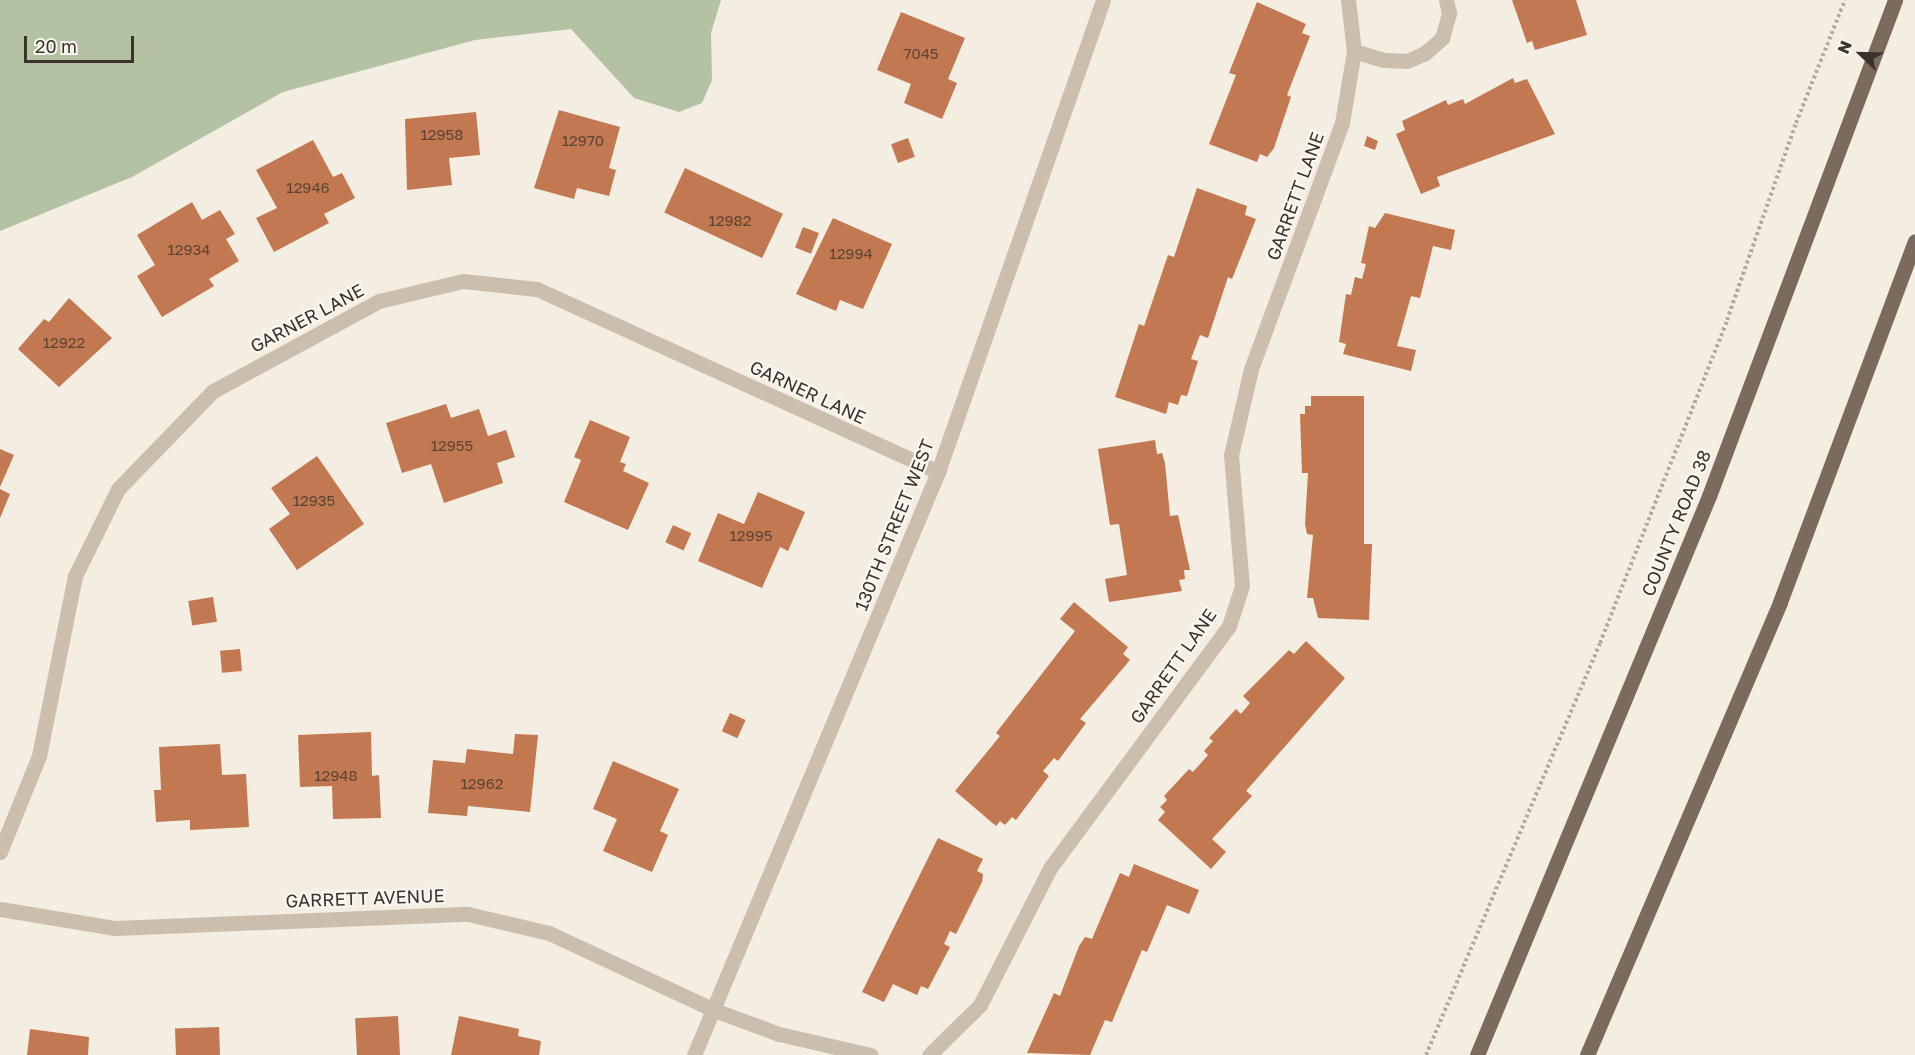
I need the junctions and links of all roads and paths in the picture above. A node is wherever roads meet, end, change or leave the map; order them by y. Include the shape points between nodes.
1 (1103, 0) edge
2 (1348, 0) edge
3 (1446, 0) edge
4 (1845, 0) edge
5 (1894, 0) edge
6 (1354, 51) junction
7 (1915, 241) edge
8 (938, 472) junction
9 (0, 852) edge
10 (0, 909) edge
11 (714, 1010) junction
12 (694, 1055) edge
13 (871, 1055) edge
14 (929, 1055) edge
15 (1426, 1055) edge
16 (1477, 1055) edge
17 (1587, 1055) edge

1 - 8 street, 130TH STREET WEST
2 - 6 street, GARRETT LANE
3 - 6 street via 1449,13 1443,38 1425,53 1407,61 1383,60
4 - 15 path via 1796,123 1727,320 1600,643
5 - 16 main road, COUNTY ROAD 38 via 1709,496
6 - 14 street, GARRETT LANE via 1342,123 1251,369 1231,455 1242,586 1229,626 1050,868 980,1005
7 - 17 main road via 1780,602
8 - 9 street, GARNER LANE via 537,289 463,281 379,301 213,392 118,489 75,576 39,756
8 - 11 street, 130TH STREET WEST
10 - 11 street, GARRETT AVENUE via 115,928 468,914 549,933
11 - 12 street, 130TH STREET WEST
11 - 13 street, GARRETT AVENUE via 779,1034

